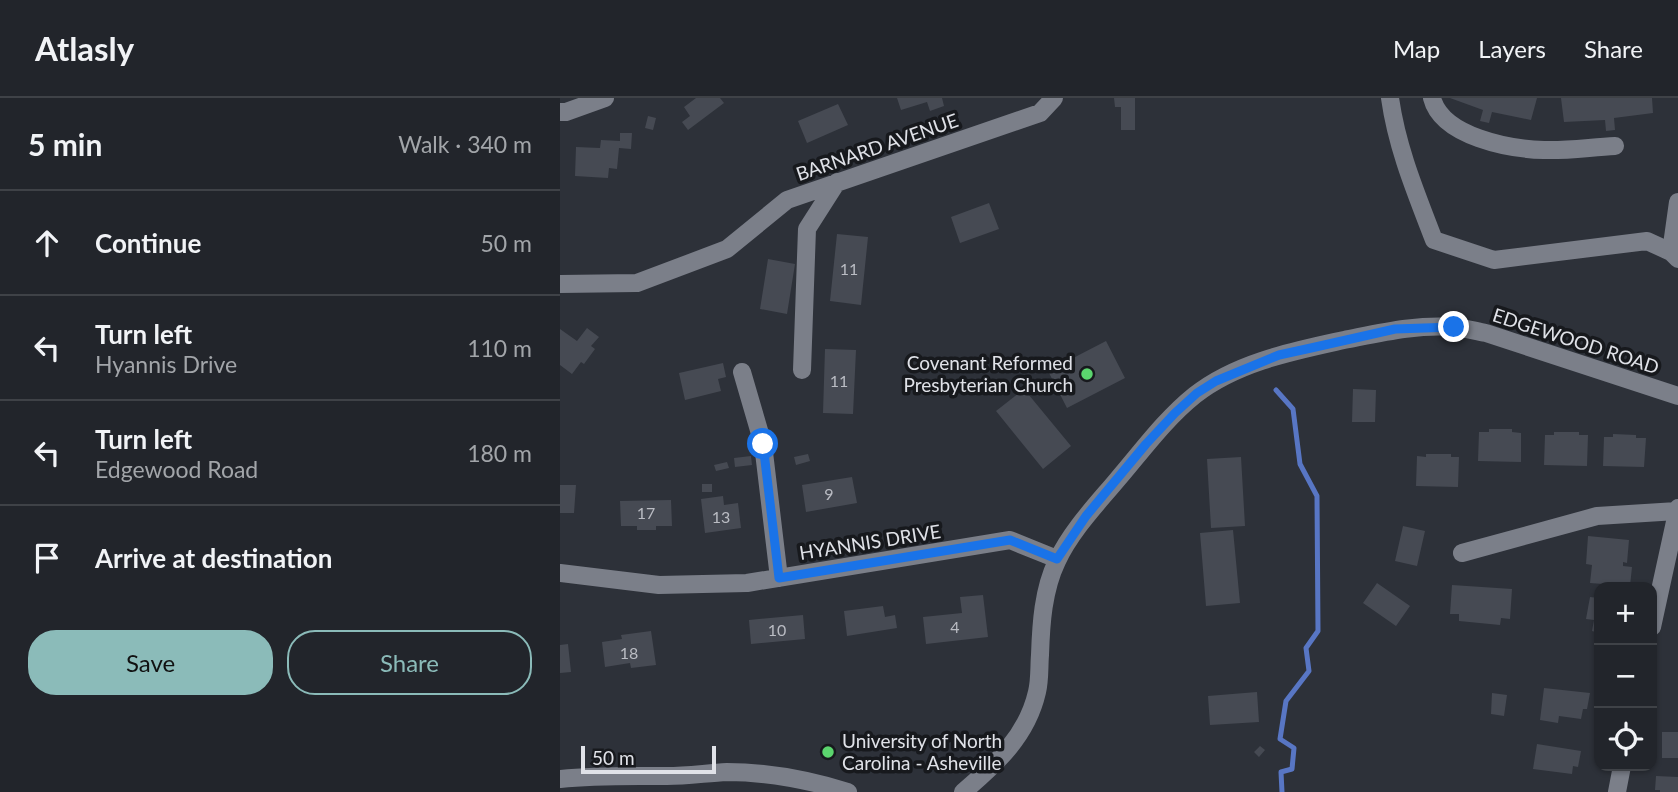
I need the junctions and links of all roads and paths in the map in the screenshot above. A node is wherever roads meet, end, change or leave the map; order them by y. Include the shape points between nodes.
1 (605, 98) edge
2 (1054, 98) edge
3 (1390, 98) edge
4 (1432, 98) edge
5 (560, 112) edge
6 (1615, 146) dead end
7 (837, 182) junction
8 (1678, 202) edge
9 (1675, 255) edge
10 (560, 284) edge
11 (802, 370) dead end
12 (742, 372) dead end
13 (1678, 396) edge
14 (1678, 509) edge
15 (1462, 553) dead end
16 (1057, 559) junction
17 (560, 573) edge
18 (779, 578) junction
19 (1657, 604) edge
20 (1621, 771) edge
21 (560, 779) edge
22 (802, 786) edge
23 (848, 792) edge
24 (963, 792) edge
25 (1617, 792) edge

1 - 5 street
2 - 7 street, BARNARD AVENUE via 1040,113
3 - 9 street via 1405,166 1434,240 1494,260 1647,242
4 - 6 street via 1444,118 1465,133 1496,143 1544,150
7 - 10 street, BARNARD AVENUE via 787,200 727,249 637,284
7 - 11 street via 807,229
8 - 9 street
12 - 18 street via 763,444
13 - 16 street, EDGEWOOD ROAD via 1486,333 1454,327 1395,329 1279,355 1216,381 1175,413 1086,516
14 - 15 street via 1597,516
14 - 19 street
16 - 18 street, HYANNIS DRIVE via 1010,540
16 - 24 street, EDGEWOOD ROAD via 1045,599 1038,690 1029,717 996,764
17 - 18 street, HYANNIS DRIVE via 659,585
20 - 25 street
21 - 22 street via 726,772 764,774
22 - 23 street

